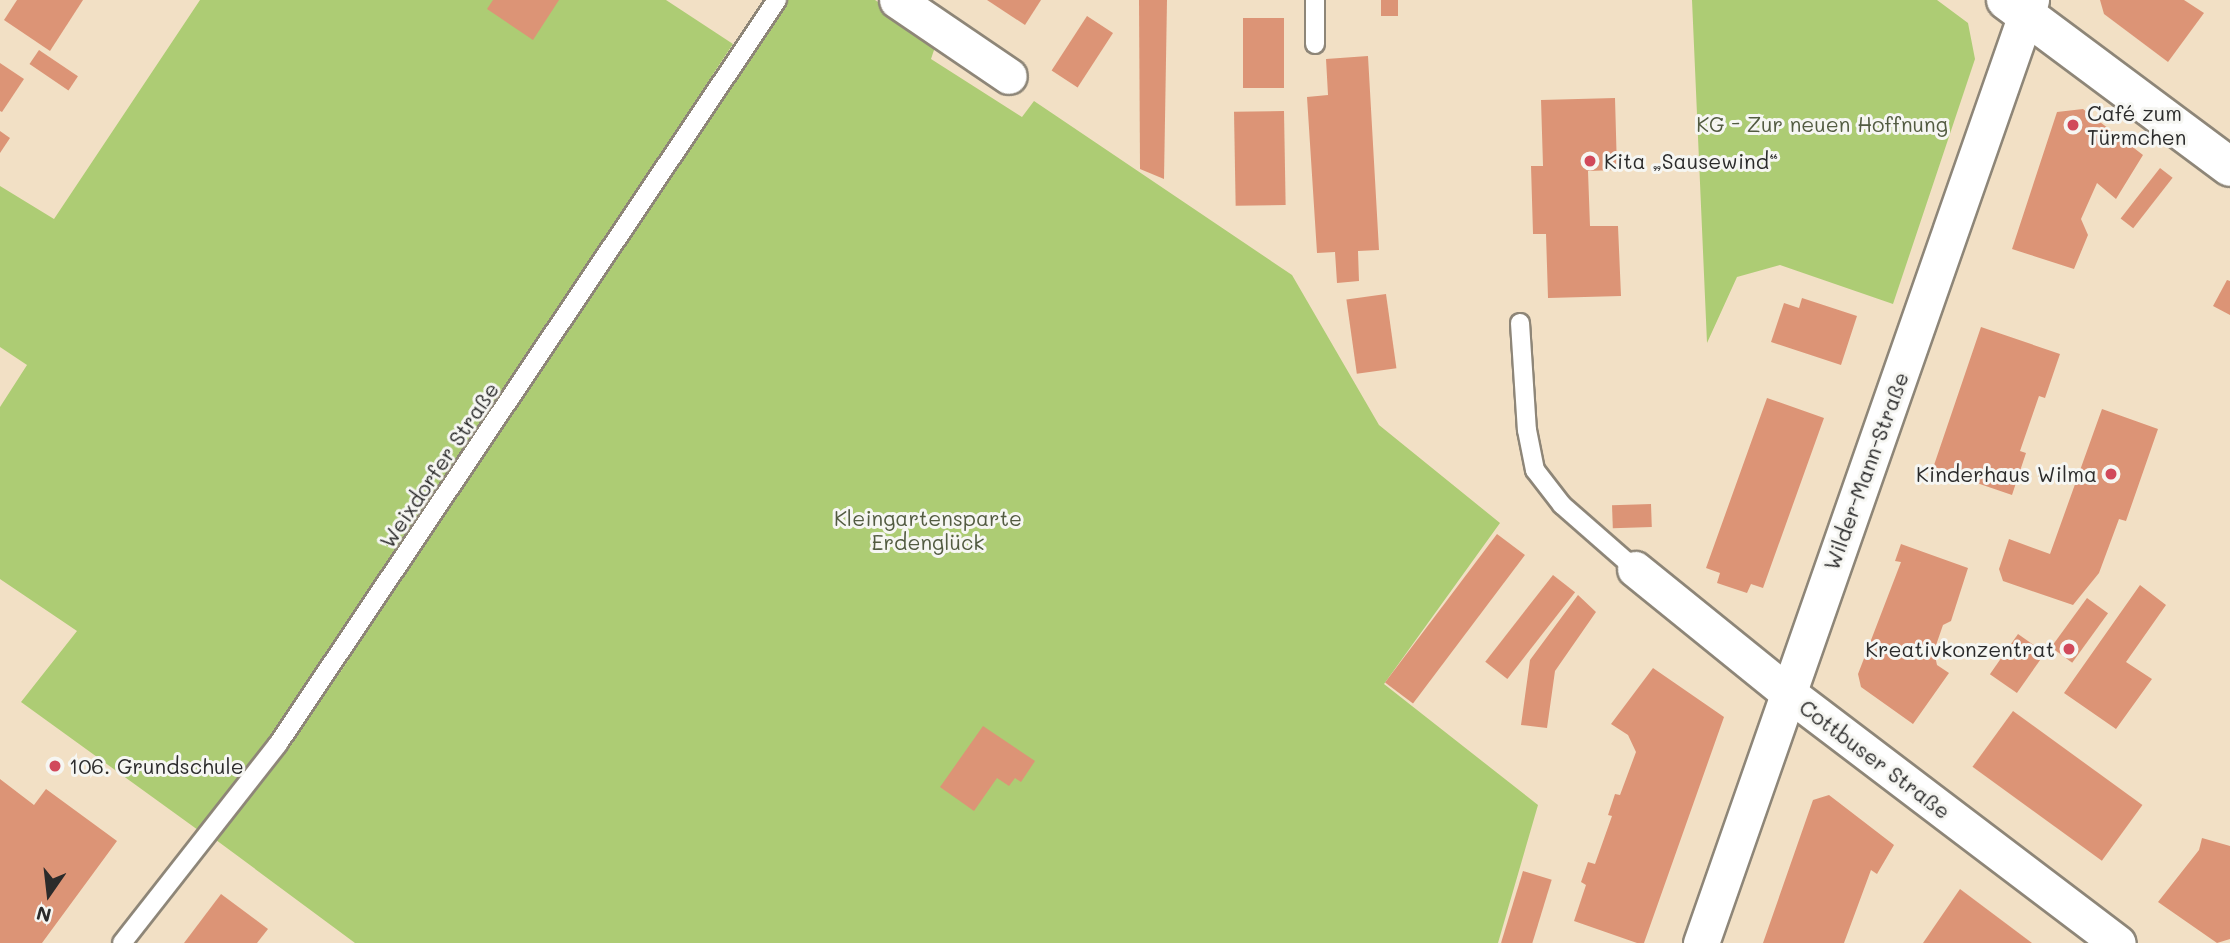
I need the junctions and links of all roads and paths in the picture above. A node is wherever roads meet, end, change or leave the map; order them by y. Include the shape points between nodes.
1 (777, 0) edge
2 (897, 0) edge
3 (1315, 0) edge
4 (2021, 5) edge
5 (1315, 44) dead end
6 (1009, 76) dead end
7 (2230, 167) edge
8 (1520, 323) dead end
9 (1635, 569) joint
10 (1787, 692) junction
11 (122, 943) edge
12 (1700, 943) edge
13 (2118, 943) edge

1 - 11 lane, Weixdorfer Straße via 278,744
2 - 6 street
3 - 5 lane
4 - 7 street
4 - 10 street, Wilder-Mann-Straße
8 - 9 lane via 1527,430 1535,470 1562,505
9 - 10 street, Cottbuser Straße
10 - 12 street, Wilder-Mann-Straße
10 - 13 street, Cottbuser Straße

